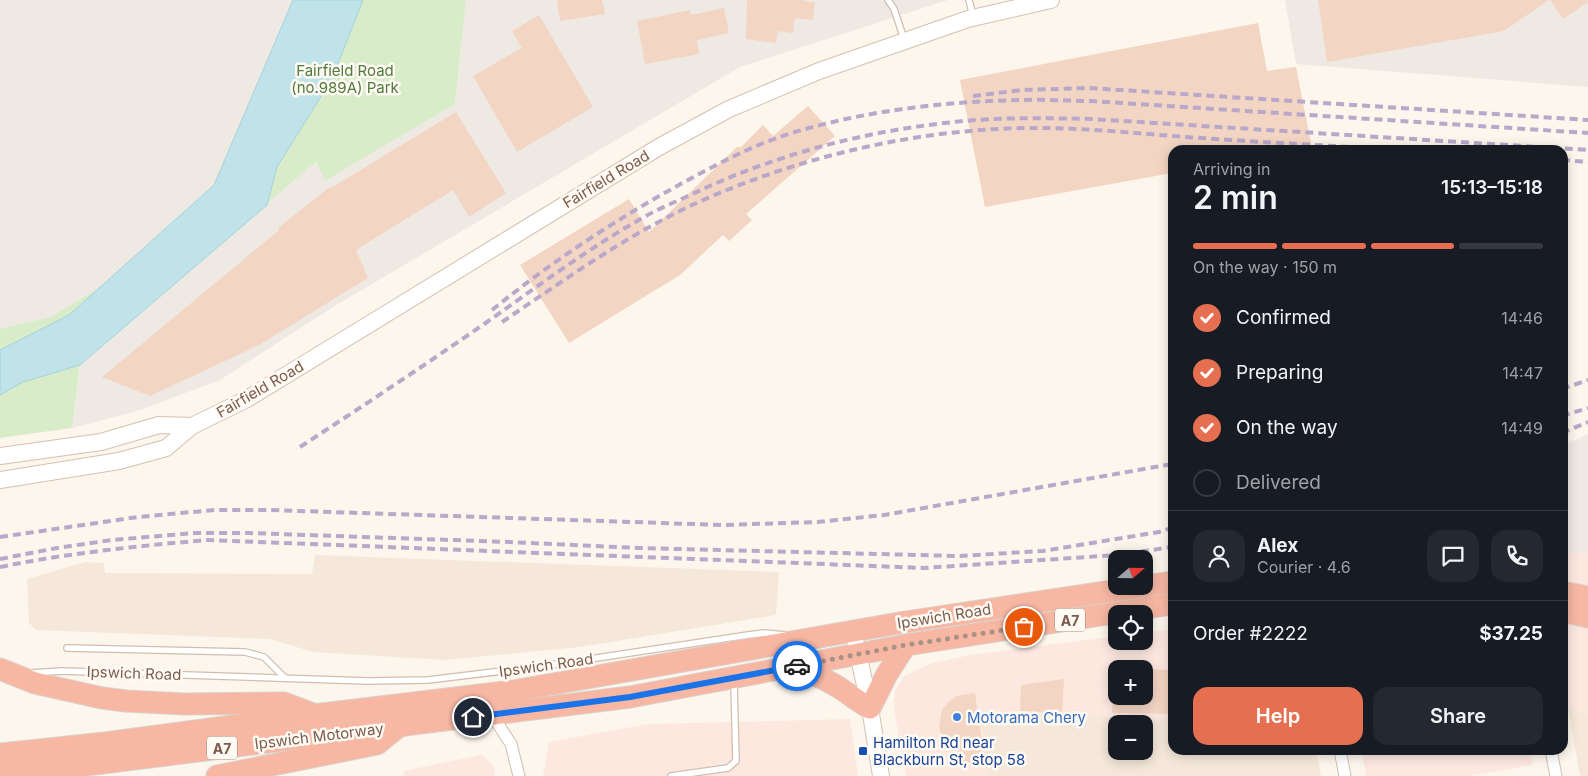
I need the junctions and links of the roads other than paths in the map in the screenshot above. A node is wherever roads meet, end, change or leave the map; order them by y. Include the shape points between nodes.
1 (888, 0) edge
2 (969, 0) edge
3 (1051, 0) edge
4 (973, 18) junction
5 (905, 41) junction
6 (192, 426) junction
7 (2, 456) edge
8 (2, 480) edge
9 (1168, 583) edge
10 (1568, 593) edge
11 (1588, 597) edge
12 (1168, 605) edge
13 (1568, 613) edge
14 (1588, 617) edge
15 (853, 631) junction
16 (804, 640) junction
17 (906, 645) junction
18 (67, 648) dead end
19 (859, 654) junction
20 (795, 667) junction
21 (4, 673) edge
22 (285, 678) junction
23 (734, 678) junction
24 (870, 708) junction
25 (314, 715) junction
26 (492, 715) junction
27 (399, 726) junction
28 (0, 754) edge
29 (1341, 755) edge
30 (1552, 755) edge
31 (0, 772) edge
32 (218, 776) edge
33 (519, 776) edge
34 (671, 776) edge
35 (881, 776) edge
36 (1345, 776) edge
37 (1556, 776) edge

1 - 5 lane
2 - 4 lane
3 - 4 main road, Fairfield Road
4 - 5 main road, Fairfield Road
5 - 6 main road, Fairfield Road via 790,82 694,128 247,398
6 - 7 main road, Fairfield Road via 159,425 101,442
6 - 8 main road, Fairfield Road via 166,448 119,461
9 - 15 highway, Ipswich Road / A7
10 - 11 highway
12 - 17 highway, Ipswich Road / A7
13 - 14 highway
15 - 16 highway, Ipswich Road / A7
15 - 19 main road
16 - 22 lane, Ipswich Road via 780,634 748,635 428,680
16 - 25 highway, Ipswich Road / A7 via 514,691
17 - 19 highway, Ipswich Road / A7
17 - 24 highway
18 - 22 lane, Ipswich Road via 245,652 264,657
19 - 20 highway, Ipswich Road / A7
19 - 24 main road
20 - 23 highway, Ipswich Road / A7
20 - 24 highway via 829,681
21 - 22 lane, Ipswich Road via 62,671
21 - 25 highway via 102,698 184,704 284,703
23 - 26 highway, Ipswich Road / A7 via 630,697
23 - 34 lane via 736,761 728,768
24 - 35 main road
25 - 28 highway, Ipswich Motorway / A7
26 - 27 highway, Ipswich Road / A7
26 - 33 street via 511,744
27 - 31 highway, Ipswich Motorway / A7
27 - 32 highway via 377,744
29 - 36 street
30 - 37 street

